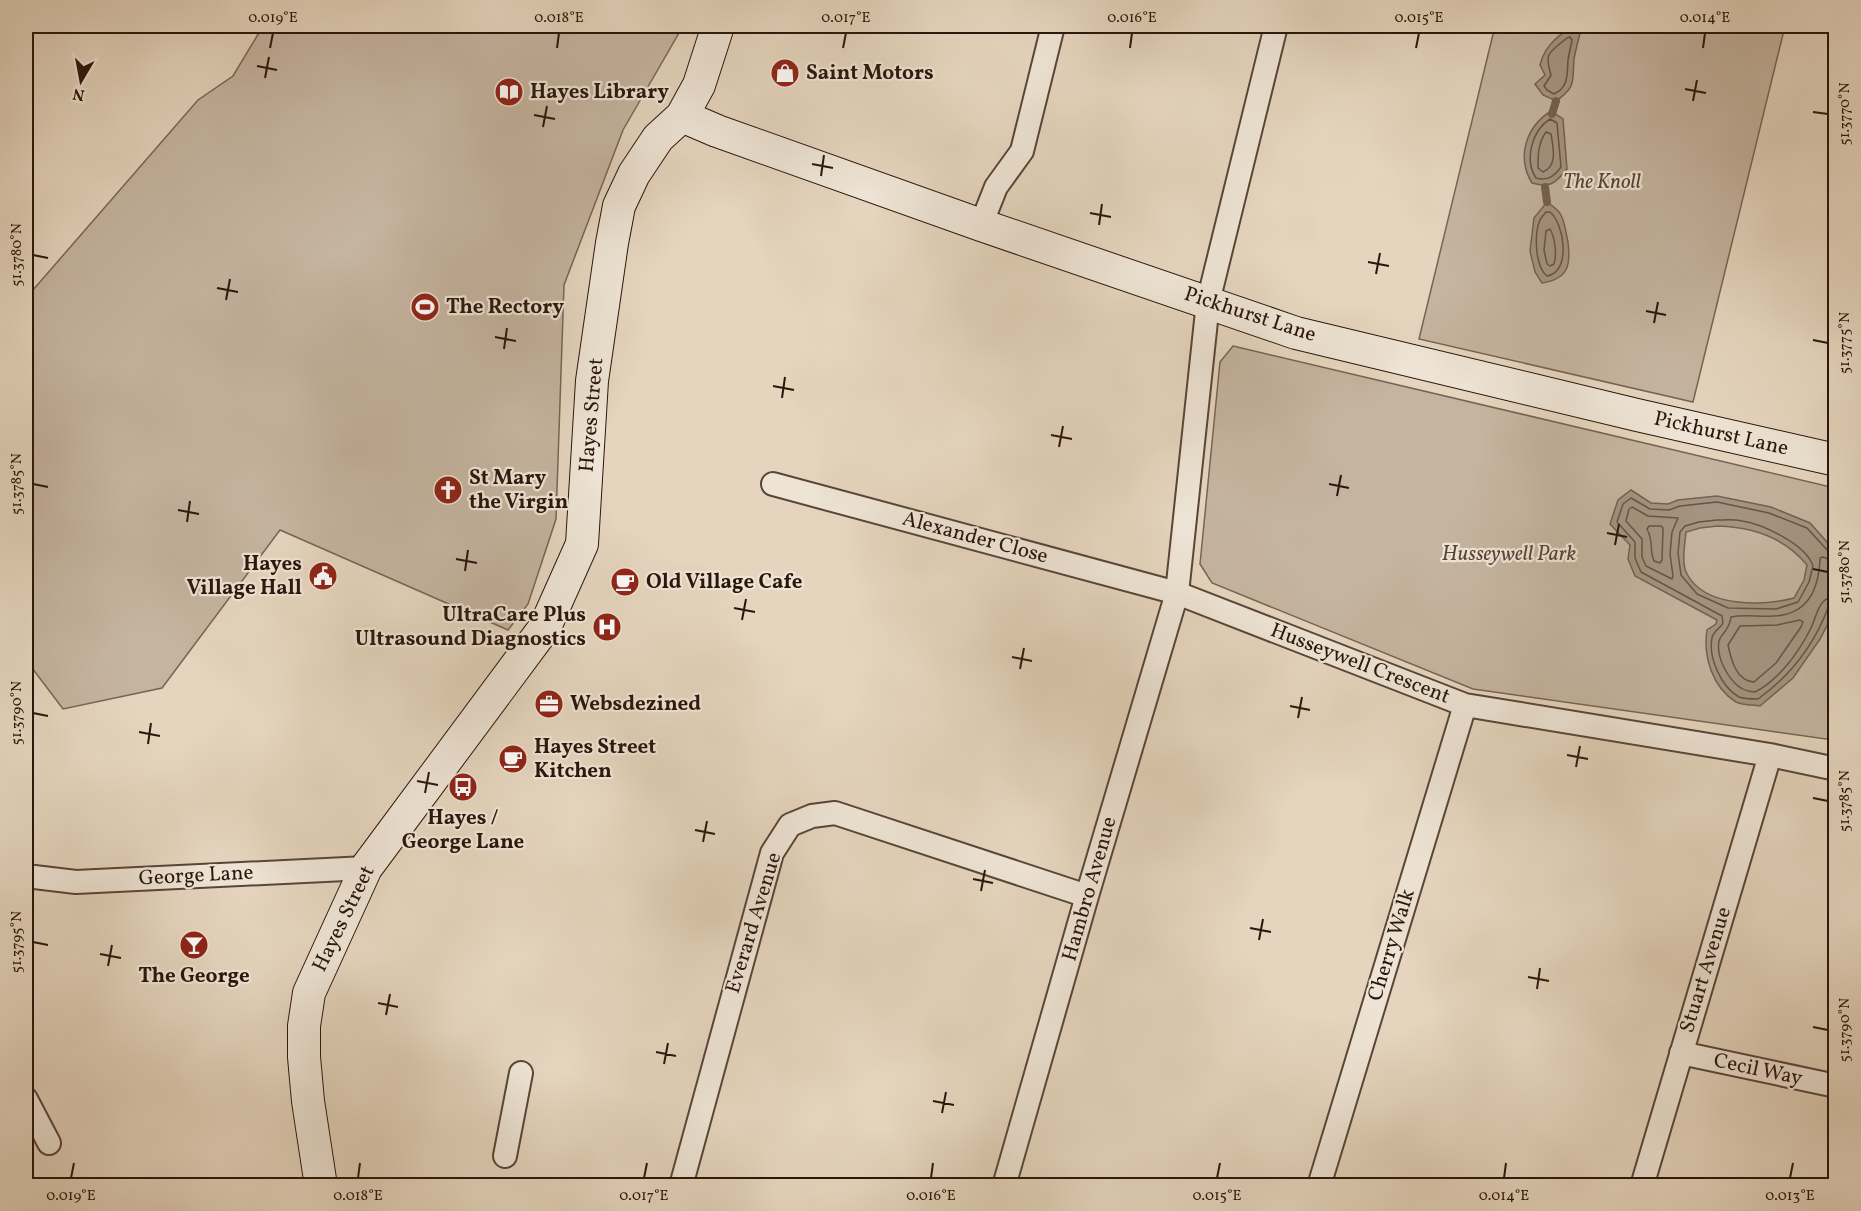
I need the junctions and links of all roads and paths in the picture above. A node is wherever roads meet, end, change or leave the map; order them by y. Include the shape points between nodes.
1 (718, 26) edge
2 (1053, 26) edge
3 (1276, 26) edge
4 (682, 116) junction
5 (981, 225) junction
6 (1208, 302) junction
7 (1836, 460) edge
8 (773, 484) dead end
9 (1177, 593) junction
10 (1465, 705) junction
11 (1770, 755) junction
12 (1836, 769) edge
13 (366, 868) junction
14 (26, 876) edge
15 (1087, 896) junction
16 (1681, 1053) junction
17 (521, 1072) dead end
18 (1836, 1086) edge
19 (26, 1099) edge
20 (49, 1143) dead end
21 (505, 1156) dead end
22 (321, 1185) edge
23 (681, 1185) edge
24 (1004, 1185) edge
25 (1319, 1185) edge
26 (1642, 1185) edge

1 - 4 main road, Hayes Street via 699,85
2 - 5 street via 1022,151 996,187
3 - 6 street
4 - 5 main road, Pickhurst Lane
4 - 13 main road, Hayes Street via 658,138 634,174 620,206 592,381 582,544 545,627
5 - 6 main road, Pickhurst Lane
6 - 7 main road, Pickhurst Lane via 1296,333
6 - 9 street
8 - 9 street, Alexander Close
9 - 10 street, Husseywell Crescent
9 - 15 street, Hambro Avenue
10 - 11 street, Husseywell Crescent
10 - 25 street, Cherry Walk
11 - 12 street, Husseywell Crescent
11 - 16 street, Stuart Avenue
13 - 14 street, George Lane via 76,882
13 - 22 main road, Hayes Street via 309,993 304,1026 308,1101
15 - 23 street, Everard Avenue via 835,813 812,816 790,825 772,853
15 - 24 street, Hambro Avenue
16 - 18 street, Cecil Way
16 - 26 street, Stuart Avenue
17 - 21 street
19 - 20 street

